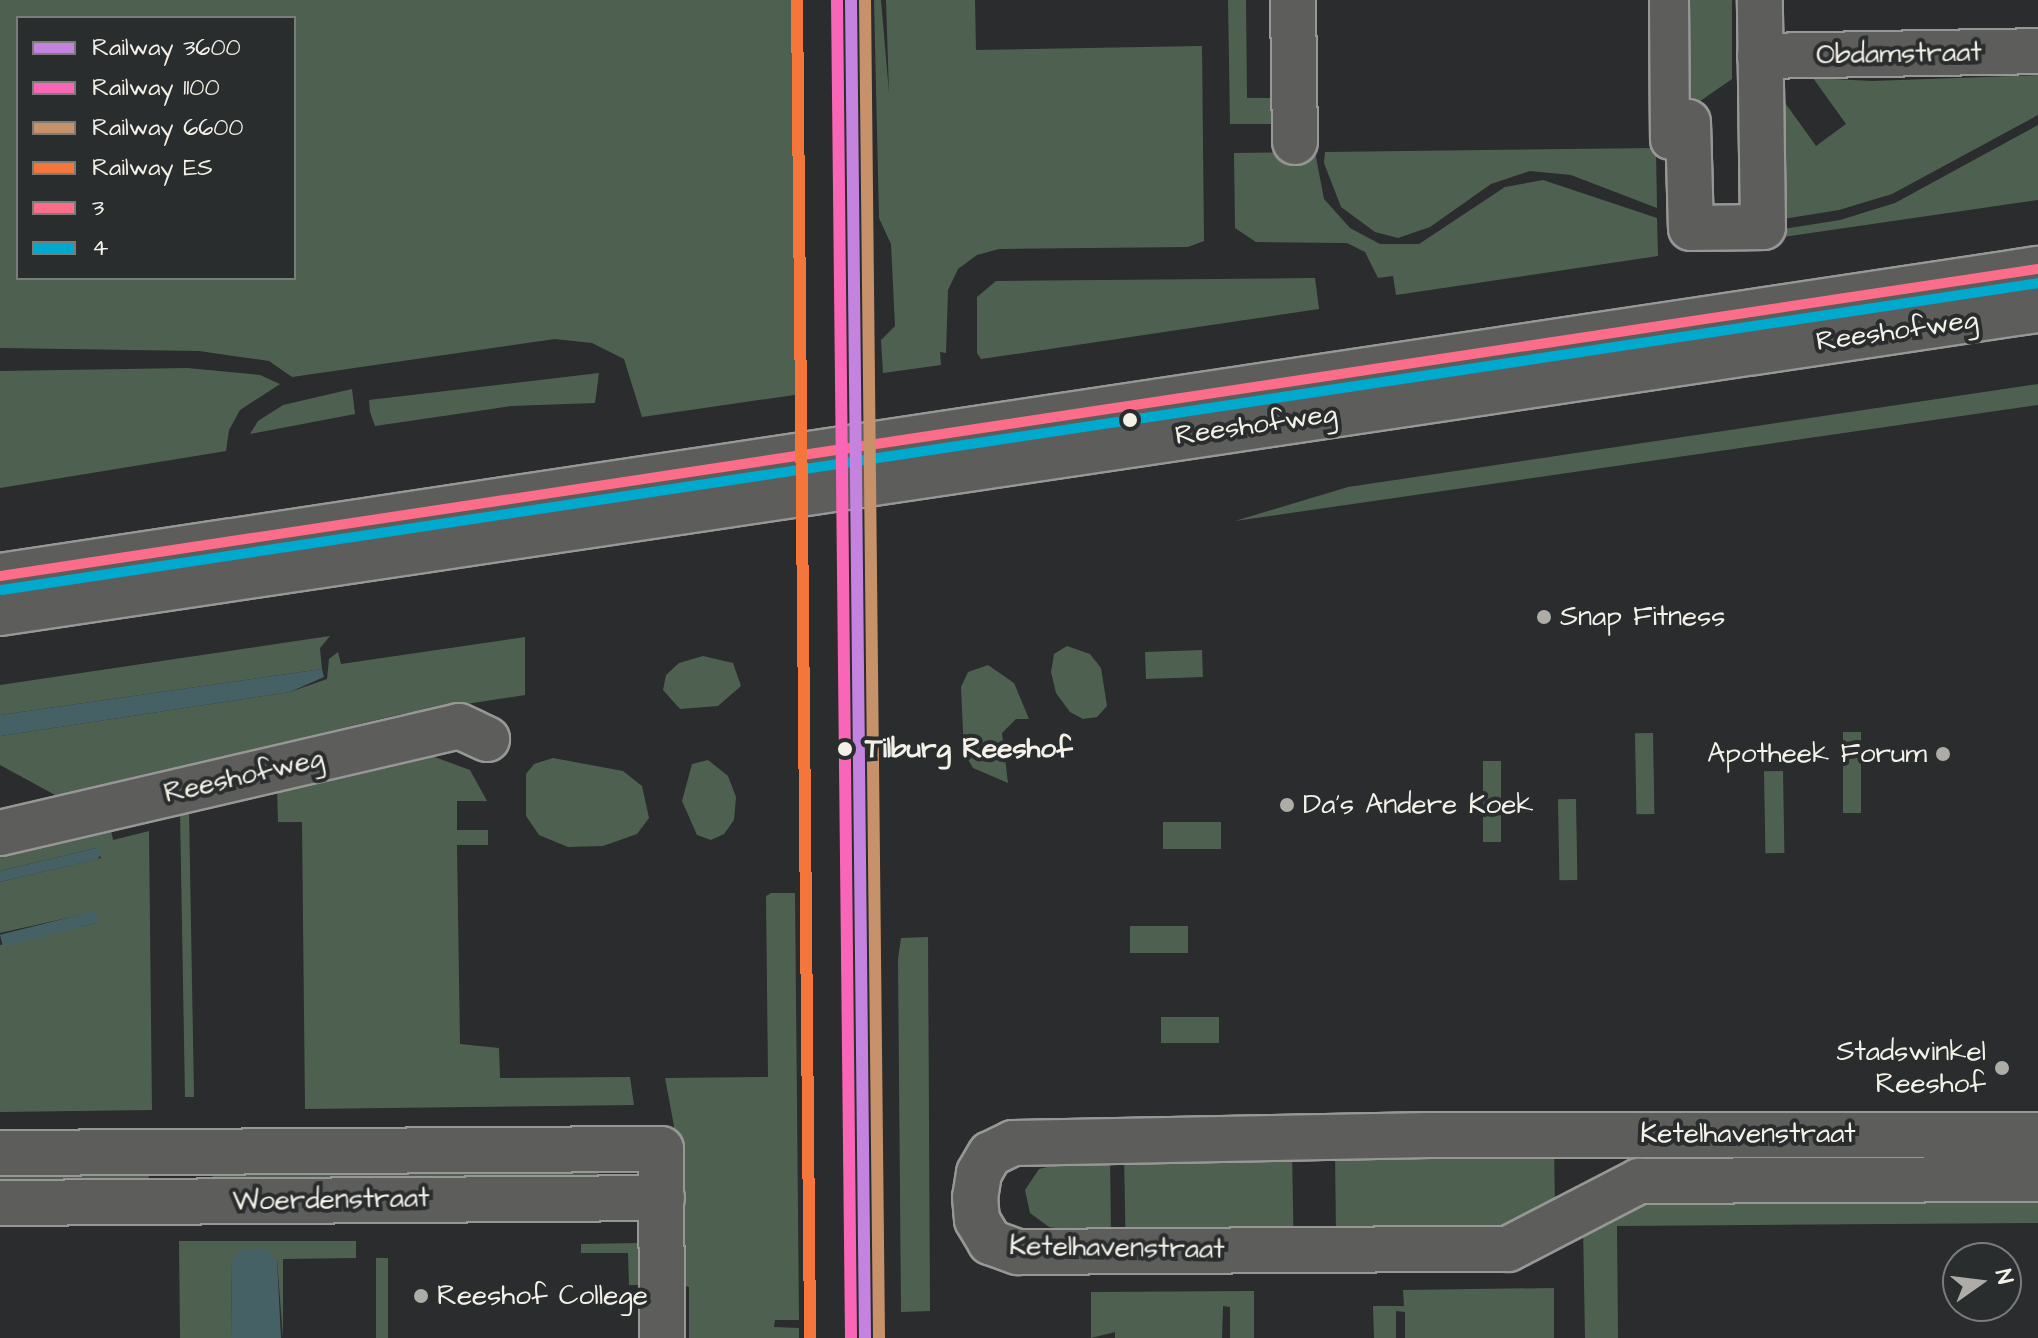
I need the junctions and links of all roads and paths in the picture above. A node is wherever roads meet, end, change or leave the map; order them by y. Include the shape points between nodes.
1 (1293, 0) edge
2 (1669, 0) edge
3 (1760, 0) edge
4 (2038, 51) edge
5 (1760, 56) junction
6 (1679, 131) joint
7 (1295, 142) dead end
8 (2038, 269) edge
9 (2038, 310) edge
10 (0, 576) edge
11 (0, 613) edge
12 (487, 739) dead end
13 (0, 833) edge
14 (2038, 1135) edge
15 (0, 1153) edge
16 (2038, 1179) edge
17 (662, 1198) junction
18 (0, 1203) edge
19 (662, 1338) edge

1 - 7 street
2 - 6 street
3 - 5 street
4 - 5 street, Obdamstraat
5 - 6 street via 1763,227 1691,228
8 - 10 street, Reeshofweg
9 - 11 street, Reeshofweg
12 - 13 street, Reeshofweg via 459,726
14 - 16 street, Ketelhavenstraat via 1443,1135 1013,1143 990,1154 979,1173 975,1197 977,1220 990,1242 1018,1252 1508,1249 1639,1181
15 - 17 street, Woerdenstraat via 661,1149
17 - 18 street, Woerdenstraat
17 - 19 street

